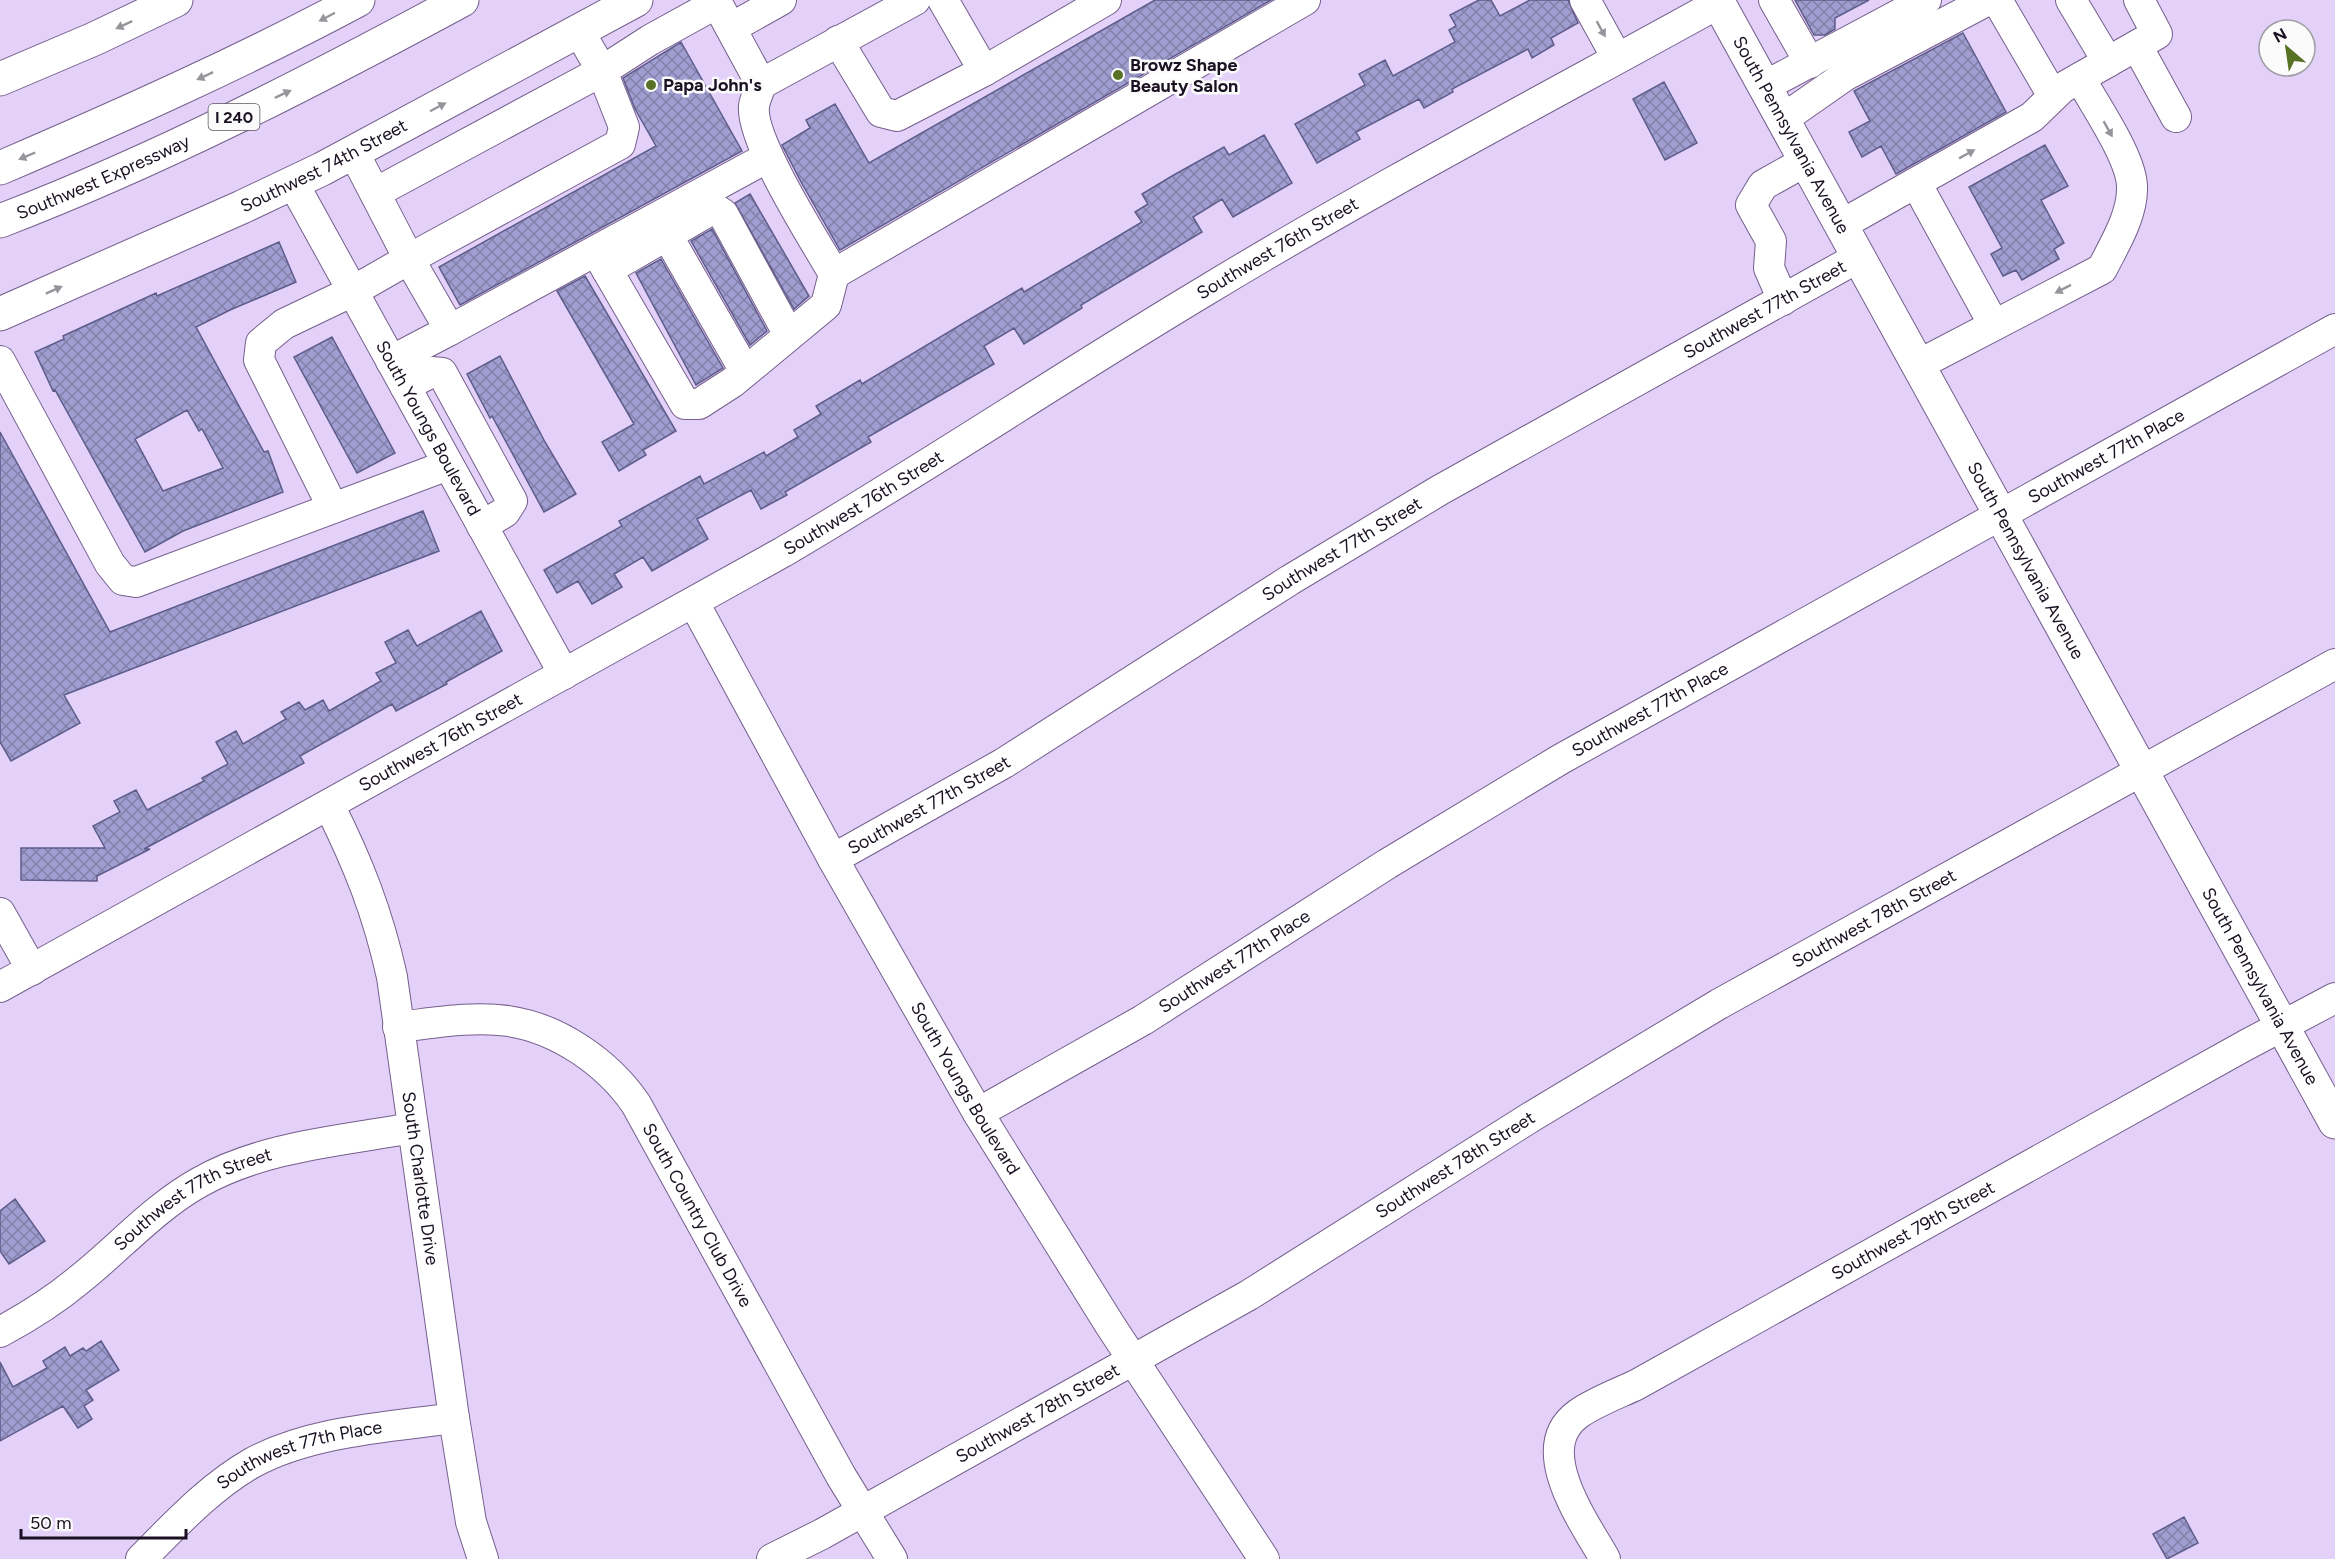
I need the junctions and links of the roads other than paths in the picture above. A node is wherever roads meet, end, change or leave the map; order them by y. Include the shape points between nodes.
1 (177, 0) edge
2 (358, 0) edge
3 (462, 0) edge
4 (636, 0) edge
5 (782, 0) edge
6 (915, 0) edge
7 (943, 0) edge
8 (1106, 0) edge
9 (1305, 0) edge
10 (1585, 0) edge
11 (1774, 0) edge
12 (1926, 0) edge
13 (1988, 0) edge
14 (1997, 0) edge
15 (2071, 0) edge
16 (2139, 0) edge
17 (1718, 1) edge
18 (721, 10) edge
19 (579, 31) junction
20 (838, 41) junction
21 (2137, 46) junction
22 (1617, 58) junction
23 (2108, 62) junction
24 (1810, 63) junction
25 (602, 71) junction
26 (984, 71) junction
27 (2080, 78) junction
28 (0, 79) edge
29 (761, 84) junction
30 (1765, 86) junction
31 (2053, 96) junction
32 (2176, 117) dead end
33 (1782, 119) junction
34 (354, 153) junction
35 (768, 157) junction
36 (1806, 161) junction
37 (0, 168) edge
38 (293, 183) junction
39 (1916, 183) junction
40 (375, 193) junction
41 (0, 221) edge
42 (1841, 225) junction
43 (667, 235) junction
44 (1859, 257) junction
45 (409, 259) junction
46 (601, 261) junction
47 (834, 274) junction
48 (353, 291) junction
49 (1783, 300) junction
50 (0, 314) edge
51 (1994, 325) junction
52 (2335, 329) edge
53 (450, 330) junction
54 (789, 335) junction
55 (0, 361) edge
56 (1918, 365) junction
57 (746, 371) junction
58 (398, 373) junction
59 (448, 465) junction
60 (333, 508) junction
61 (2000, 515) junction
62 (482, 526) junction
63 (694, 603) junction
64 (2335, 664) edge
65 (564, 674) junction
66 (2141, 772) junction
67 (329, 805) junction
68 (833, 859) junction
69 (0, 913) edge
70 (32, 970) junction
71 (0, 987) edge
72 (2335, 998) edge
73 (2282, 1026) junction
74 (398, 1027) junction
75 (978, 1113) junction
76 (2335, 1122) edge
77 (412, 1128) junction
78 (0, 1332) edge
79 (1134, 1360) junction
80 (454, 1418) junction
81 (862, 1511) junction
82 (141, 1559) edge
83 (483, 1559) edge
84 (772, 1559) edge
85 (892, 1559) edge
86 (1264, 1559) edge
87 (1605, 1559) edge

1 -> 28 main road
2 -> 37 main road, I 240 via 122,115
41 -> 3 main road, Southwest Expressway / I 240 via 134,164 312,80
4 - 19 main road, Southwest 74th Street
5 - 18 street
6 - 20 street
7 - 26 street
8 - 26 street
9 - 47 street
10 -> 22 street
11 - 24 street
12 - 24 street
13 - 33 street via 1846,75
14 - 31 street
15 - 23 street
16 - 21 street via 2157,34
17 - 22 street, Southwest 76th Street
17 - 30 main road, South Pennsylvania Avenue
18 - 25 street via 650,40
18 - 29 street
19 - 25 street
34 -> 19 main road, Southwest 74th Street
20 - 26 street via 881,112 897,116
20 - 29 street
21 - 23 street
21 - 32 street
22 - 63 street, Southwest 76th Street via 1284,243 887,491
23 - 27 street
24 - 30 street
25 - 40 street
25 - 45 street via 624,127 620,144
27 - 31 street
27 -> 51 street via 2128,168 2132,187 2128,209 2102,269
29 - 35 street via 753,107
30 - 33 main road, South Pennsylvania Avenue
39 -> 31 street via 2032,117
33 - 36 main road, South Pennsylvania Avenue
34 - 38 main road, Southwest 74th Street
34 - 40 street
35 - 46 street
35 - 47 street
36 - 42 main road, South Pennsylvania Avenue
36 - 49 street via 1763,185 1751,205 1771,241 1769,268
38 - 48 street, South Youngs Boulevard
50 -> 38 main road, Southwest 74th Street
39 - 42 street
39 - 51 street
40 - 45 street
42 - 44 main road, South Pennsylvania Avenue
43 - 46 street
43 - 54 street via 714,208 723,214
43 - 57 street
44 - 49 street, Southwest 77th Street
44 - 56 main road, South Pennsylvania Avenue
45 - 48 street
45 - 53 street
46 - 53 street
46 - 57 street via 685,404 699,404
47 - 54 street via 826,305
48 - 58 street, South Youngs Boulevard
48 - 60 street via 284,324 261,343 259,360
49 - 68 street, Southwest 77th Street via 1440,490 1290,580 1004,763
51 - 56 street
52 - 61 street, Southwest 77th Place
53 - 58 street
54 - 57 street
55 - 60 street via 110,564 123,580 136,582
56 - 61 main road, South Pennsylvania Avenue
58 - 59 street, South Youngs Boulevard
58 - 62 street via 442,373 512,501 505,512
59 - 60 street
59 - 62 street, South Youngs Boulevard
61 - 66 main road, South Pennsylvania Avenue
61 - 75 street, Southwest 77th Place via 1561,759 1387,864 1143,1020
62 - 65 street, South Youngs Boulevard
63 - 65 street, Southwest 76th Street
63 - 68 street, South Youngs Boulevard
64 - 66 street, Southwest 78th Street
65 - 67 street, Southwest 76th Street
66 - 73 main road, South Pennsylvania Avenue
66 - 79 street, Southwest 78th Street via 1709,1010 1249,1295
67 - 70 street, Southwest 76th Street
67 - 74 street, South Charlotte Drive via 358,865 381,930
68 - 75 street, South Youngs Boulevard
69 - 70 street
70 - 71 street, Southwest 76th Street
72 - 73 street, Southwest 79th Street
73 - 76 main road, South Pennsylvania Avenue
73 - 87 street, Southwest 79th Street via 1571,1421 1559,1448 1559,1465 1567,1489
74 - 77 street, South Charlotte Drive
74 - 81 street, South Country Club Drive via 465,1020 526,1025 568,1044 624,1087
75 - 79 street, South Youngs Boulevard
77 - 78 street, Southwest 77th Street via 289,1150 220,1172 164,1206 80,1280
77 - 80 street, South Charlotte Drive
79 - 81 street, Southwest 78th Street
79 - 86 street, South Youngs Boulevard
80 - 82 street, Southwest 77th Place via 329,1436 273,1453 217,1488
80 - 83 street, South Charlotte Drive via 471,1522
81 - 84 street, Southwest 78th Street
81 - 85 street, South Country Club Drive

